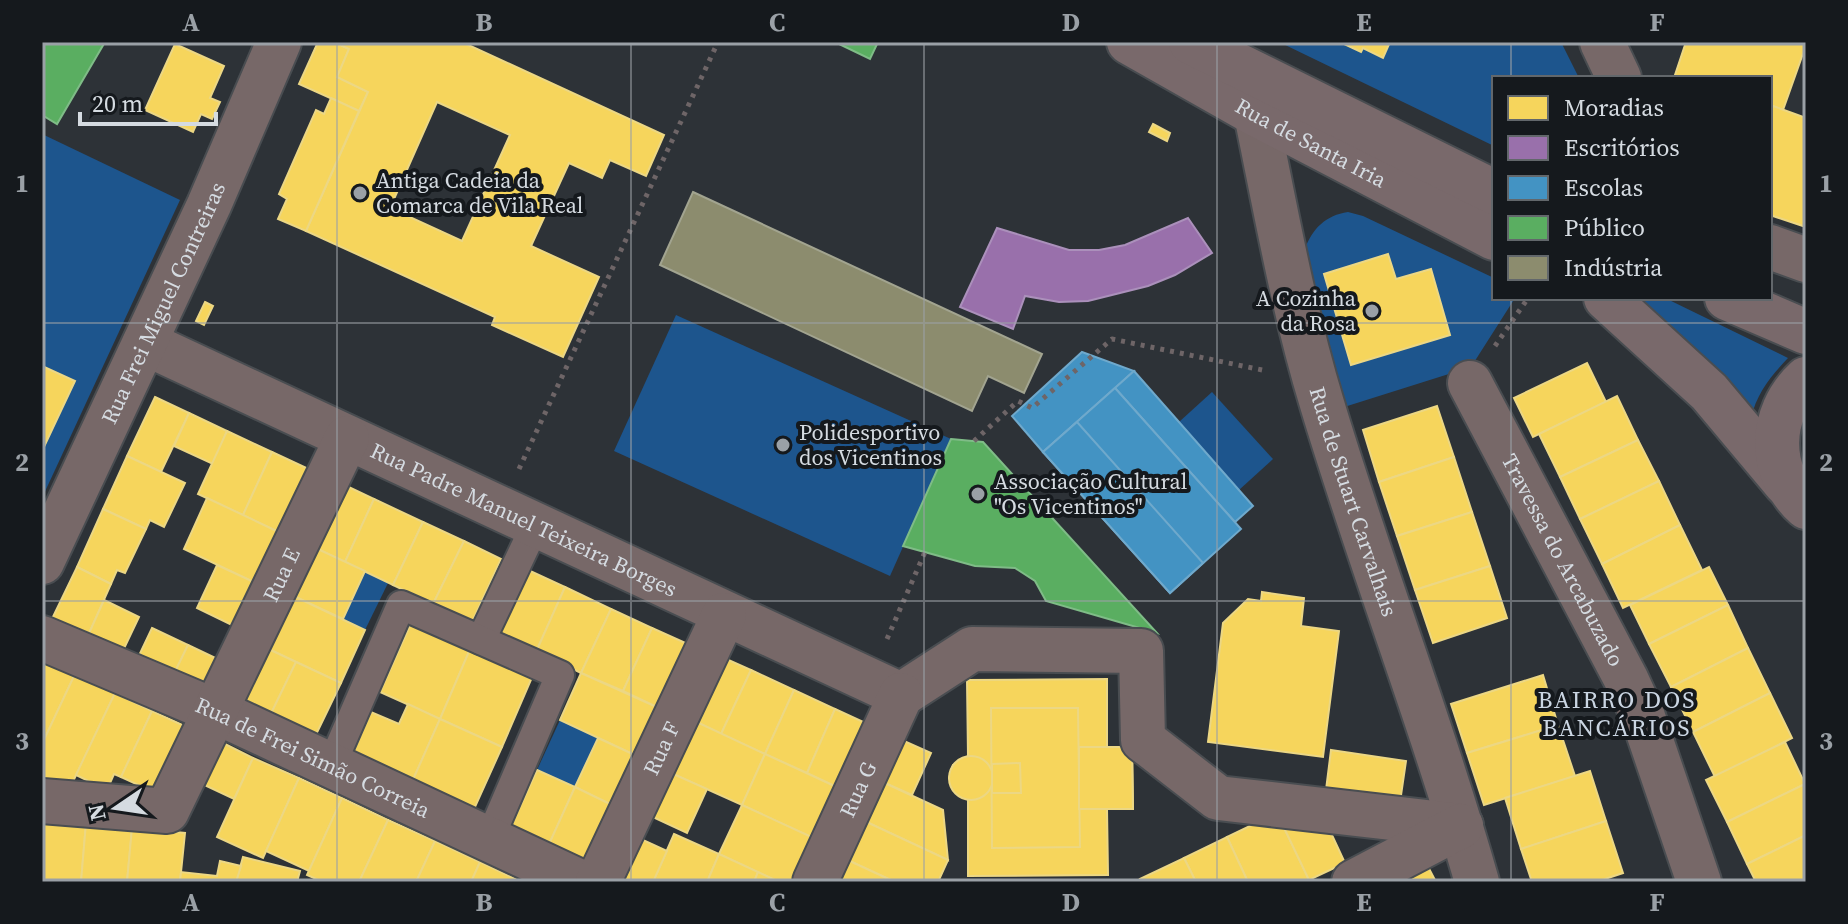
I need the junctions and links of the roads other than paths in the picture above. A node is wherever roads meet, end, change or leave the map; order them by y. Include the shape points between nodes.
1 (279, 42) edge
2 (1129, 42) edge
3 (1191, 42) edge
4 (1602, 42) edge
5 (1618, 76) edge
6 (1256, 114) junction
7 (1492, 191) edge
8 (1492, 237) edge
9 (1772, 248) edge
10 (1806, 260) edge
11 (1608, 300) edge
12 (1732, 300) edge
13 (1806, 332) edge
14 (145, 343) junction
15 (1806, 379) edge
16 (1470, 383) road end
17 (347, 438) junction
18 (1799, 502) edge
19 (517, 518) junction
20 (42, 562) edge
21 (724, 615) junction
22 (42, 638) edge
23 (481, 640) junction
24 (885, 688) junction
25 (217, 712) junction
26 (331, 766) junction
27 (42, 801) edge
28 (1461, 826) junction
29 (489, 840) junction
30 (580, 882) edge
31 (598, 882) edge
32 (815, 882) edge
33 (1354, 882) edge
34 (1477, 882) edge
35 (1699, 882) edge

1 - 14 street, Rua Frei Miguel Contreiras
2 - 6 main road, Rua de Santa Iria
3 - 7 main road, Rua de Santa Iria
4 - 5 street
6 - 8 main road, Rua de Santa Iria
6 - 28 street, Rua de Stuart Carvalhais via 1318,393
9 - 10 street
11 - 18 main road via 1709,392
12 - 13 main road
14 - 17 street, Rua Padre Manuel Teixeira Borges
14 - 20 street, Rua Frei Miguel Contreiras
15 - 18 main road via 1785,404 1776,444 1778,464
16 - 35 street, Travessa do Arcabuzado via 1626,679
17 - 19 street, Rua Padre Manuel Teixeira Borges
17 - 25 street, Rua E
19 - 21 street, Rua Padre Manuel Teixeira Borges
19 - 23 lane
21 - 24 street, Rua Padre Manuel Teixeira Borges
21 - 31 street, Rua F
22 - 25 street, Rua de Frei Simão Correia
23 - 26 lane via 401,605
23 - 29 lane via 560,675
24 - 28 street via 972,649 1141,651 1143,740 1218,798
24 - 32 street, Rua G
25 - 26 street, Rua de Frei Simão Correia
25 - 27 street, Rua E via 167,811
26 - 29 street, Rua de Frei Simão Correia
28 - 33 street
28 - 34 street, Rua de Stuart Carvalhais
29 - 30 street, Rua de Frei Simão Correia

